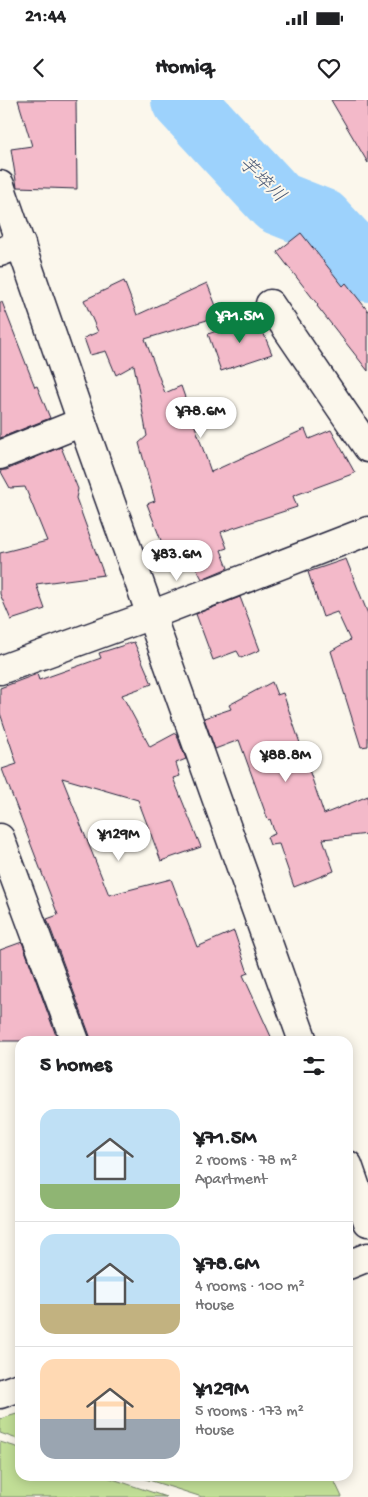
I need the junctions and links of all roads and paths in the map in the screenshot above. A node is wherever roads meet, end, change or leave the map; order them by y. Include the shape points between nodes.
1 (0, 185) edge
2 (11, 248) edge
3 (270, 304) dead end
4 (82, 422) junction
5 (368, 448) edge
6 (0, 455) edge
7 (368, 531) edge
8 (151, 615) junction
9 (0, 670) edge
10 (0, 838) edge
11 (73, 1036) edge
12 (301, 1036) edge
13 (353, 1179) edge
14 (368, 1222) edge
15 (368, 1257) edge
16 (353, 1263) edge
17 (15, 1389) edge
18 (0, 1394) edge

1 - 2 street
2 - 4 street
3 - 5 street
4 - 6 street
4 - 8 street
7 - 8 street
8 - 9 street
8 - 12 street
10 - 11 street
13 - 14 street
15 - 16 street
17 - 18 street

